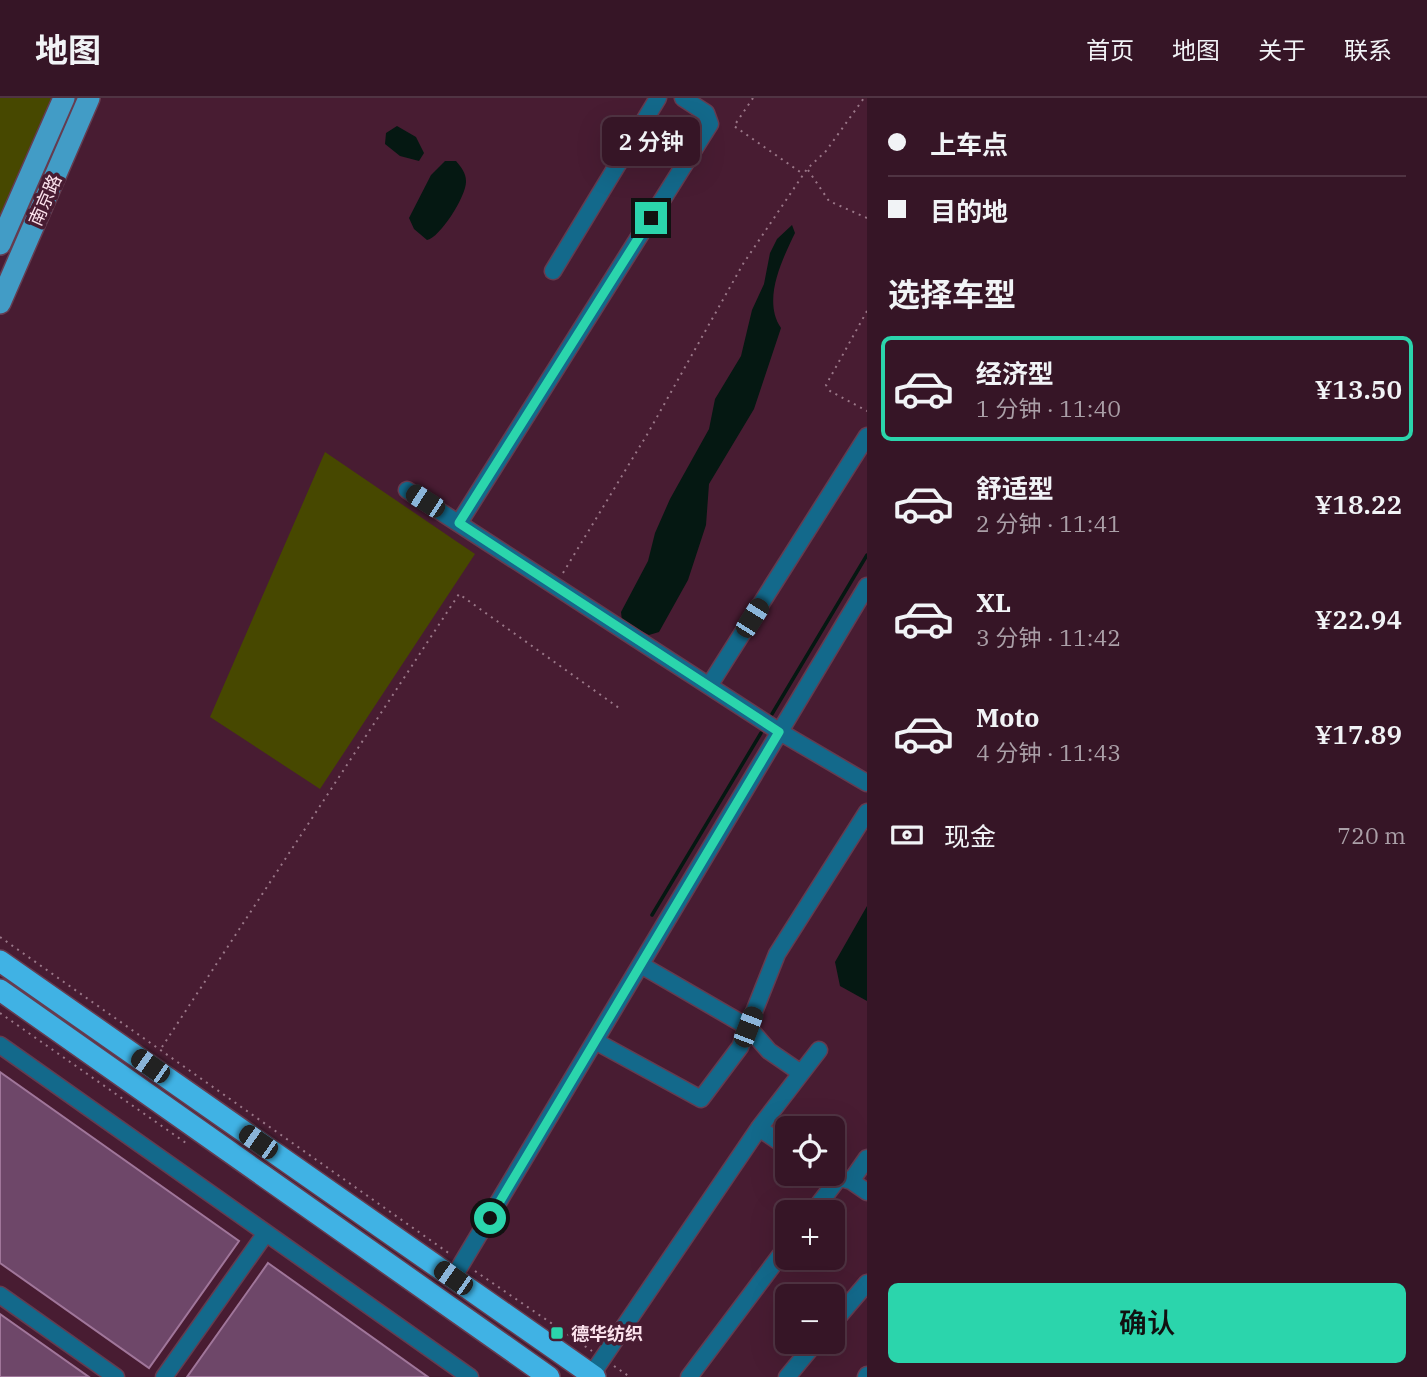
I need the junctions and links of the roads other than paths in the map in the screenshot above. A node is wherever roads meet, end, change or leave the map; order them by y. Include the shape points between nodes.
1 (64, 98) edge
2 (89, 98) edge
3 (658, 98) edge
4 (683, 98) edge
5 (0, 244) edge
6 (553, 271) dead end
7 (0, 303) edge
8 (867, 436) edge
9 (407, 490) dead end
10 (459, 523) junction
11 (867, 586) edge
12 (709, 686) junction
13 (779, 732) junction
14 (867, 783) edge
15 (867, 812) edge
16 (0, 961) edge
17 (641, 965) junction
18 (0, 990) edge
19 (748, 1027) junction
20 (595, 1041) junction
21 (0, 1045) edge
22 (819, 1050) dead end
23 (801, 1073) junction
24 (759, 1128) junction
25 (775, 1139) edge
26 (867, 1158) edge
27 (845, 1174) edge
28 (845, 1181) edge
29 (833, 1186) edge
30 (867, 1192) edge
31 (822, 1200) edge
32 (266, 1233) junction
33 (775, 1262) edge
34 (458, 1270) junction
35 (867, 1283) edge
36 (0, 1295) edge
37 (845, 1309) edge
38 (806, 1354) edge
39 (597, 1370) edge
40 (116, 1377) edge
41 (164, 1377) edge
42 (470, 1377) edge
43 (549, 1377) edge
44 (689, 1377) edge
45 (787, 1377) edge

1 - 5 main road, 南京路
2 - 7 main road, 南京路
3 - 6 street
4 - 10 street via 706,113 710,124
8 - 12 street
9 - 10 street
10 - 12 street
11 - 13 street
12 - 13 street
13 - 14 street
13 - 17 street
15 - 19 street via 777,954
16 - 34 highway via 155,1057
17 - 19 street
17 - 20 street
18 - 43 highway
19 - 20 street via 740,1047 701,1099
19 - 23 street via 769,1051
20 - 34 street
21 - 32 street
22 - 23 street
23 - 24 street
24 - 25 street
24 - 39 street
26 - 27 street
28 - 30 street
29 - 31 street
32 - 41 street
32 - 42 street
33 - 44 street
34 - 39 highway
35 - 37 street
36 - 40 street
38 - 45 street

